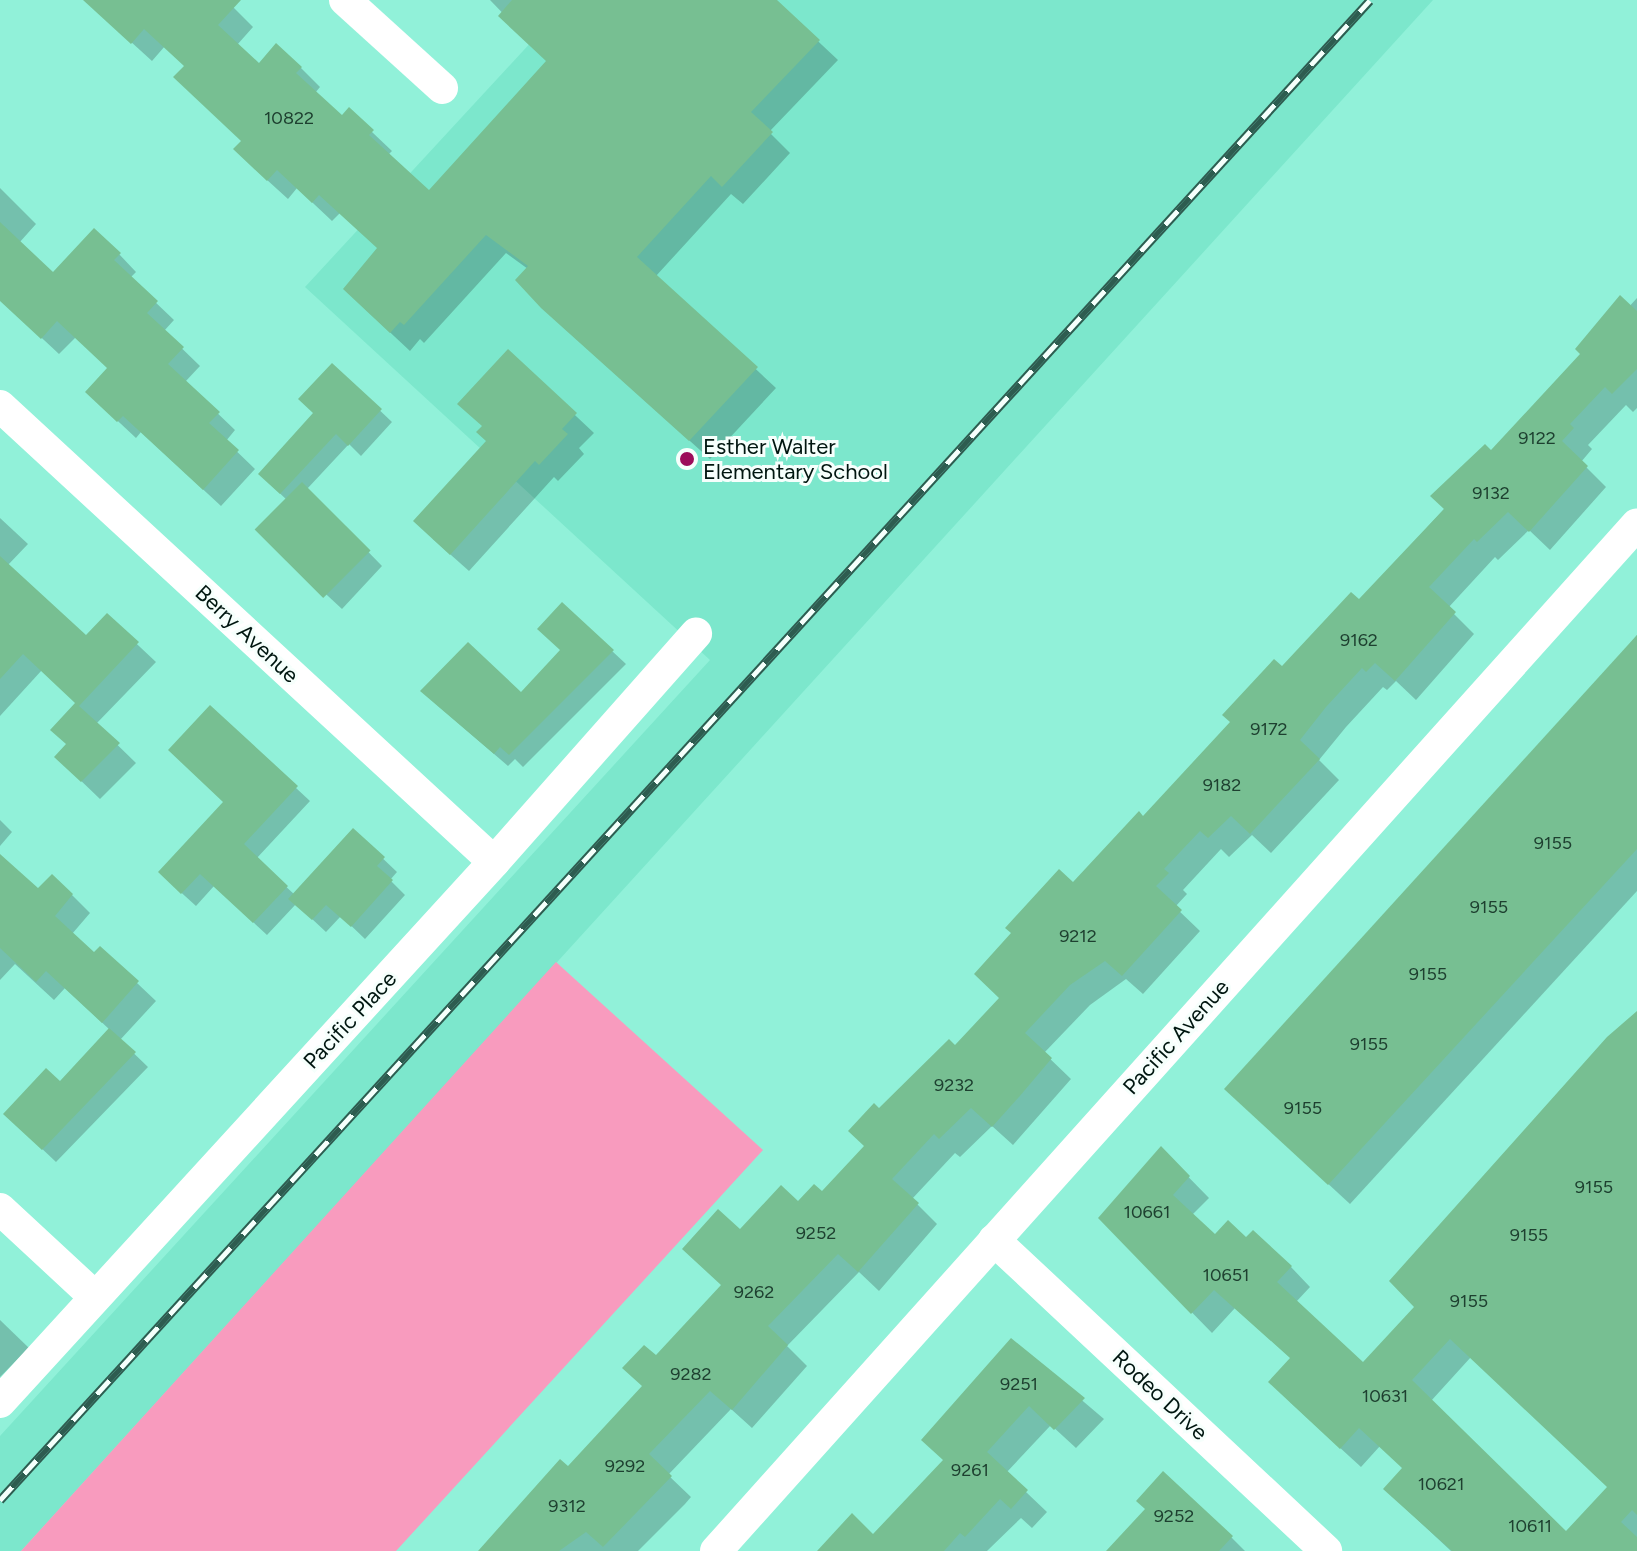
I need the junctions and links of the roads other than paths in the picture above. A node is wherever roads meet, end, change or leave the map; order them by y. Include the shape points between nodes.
1 (345, 0) edge
2 (442, 88) dead end
3 (0, 406) edge
4 (1637, 524) edge
5 (696, 634) dead end
6 (494, 862) junction
7 (0, 1209) edge
8 (994, 1240) junction
9 (95, 1297) junction
10 (0, 1402) edge
11 (1314, 1547) edge
12 (716, 1551) edge

1 - 2 street
3 - 6 street, Berry Avenue
4 - 8 street, Pacific Avenue
5 - 6 street, Pacific Place
6 - 9 street, Pacific Place
7 - 9 street
8 - 11 street, Rodeo Drive
8 - 12 street, Pacific Avenue
9 - 10 street, Pacific Place

